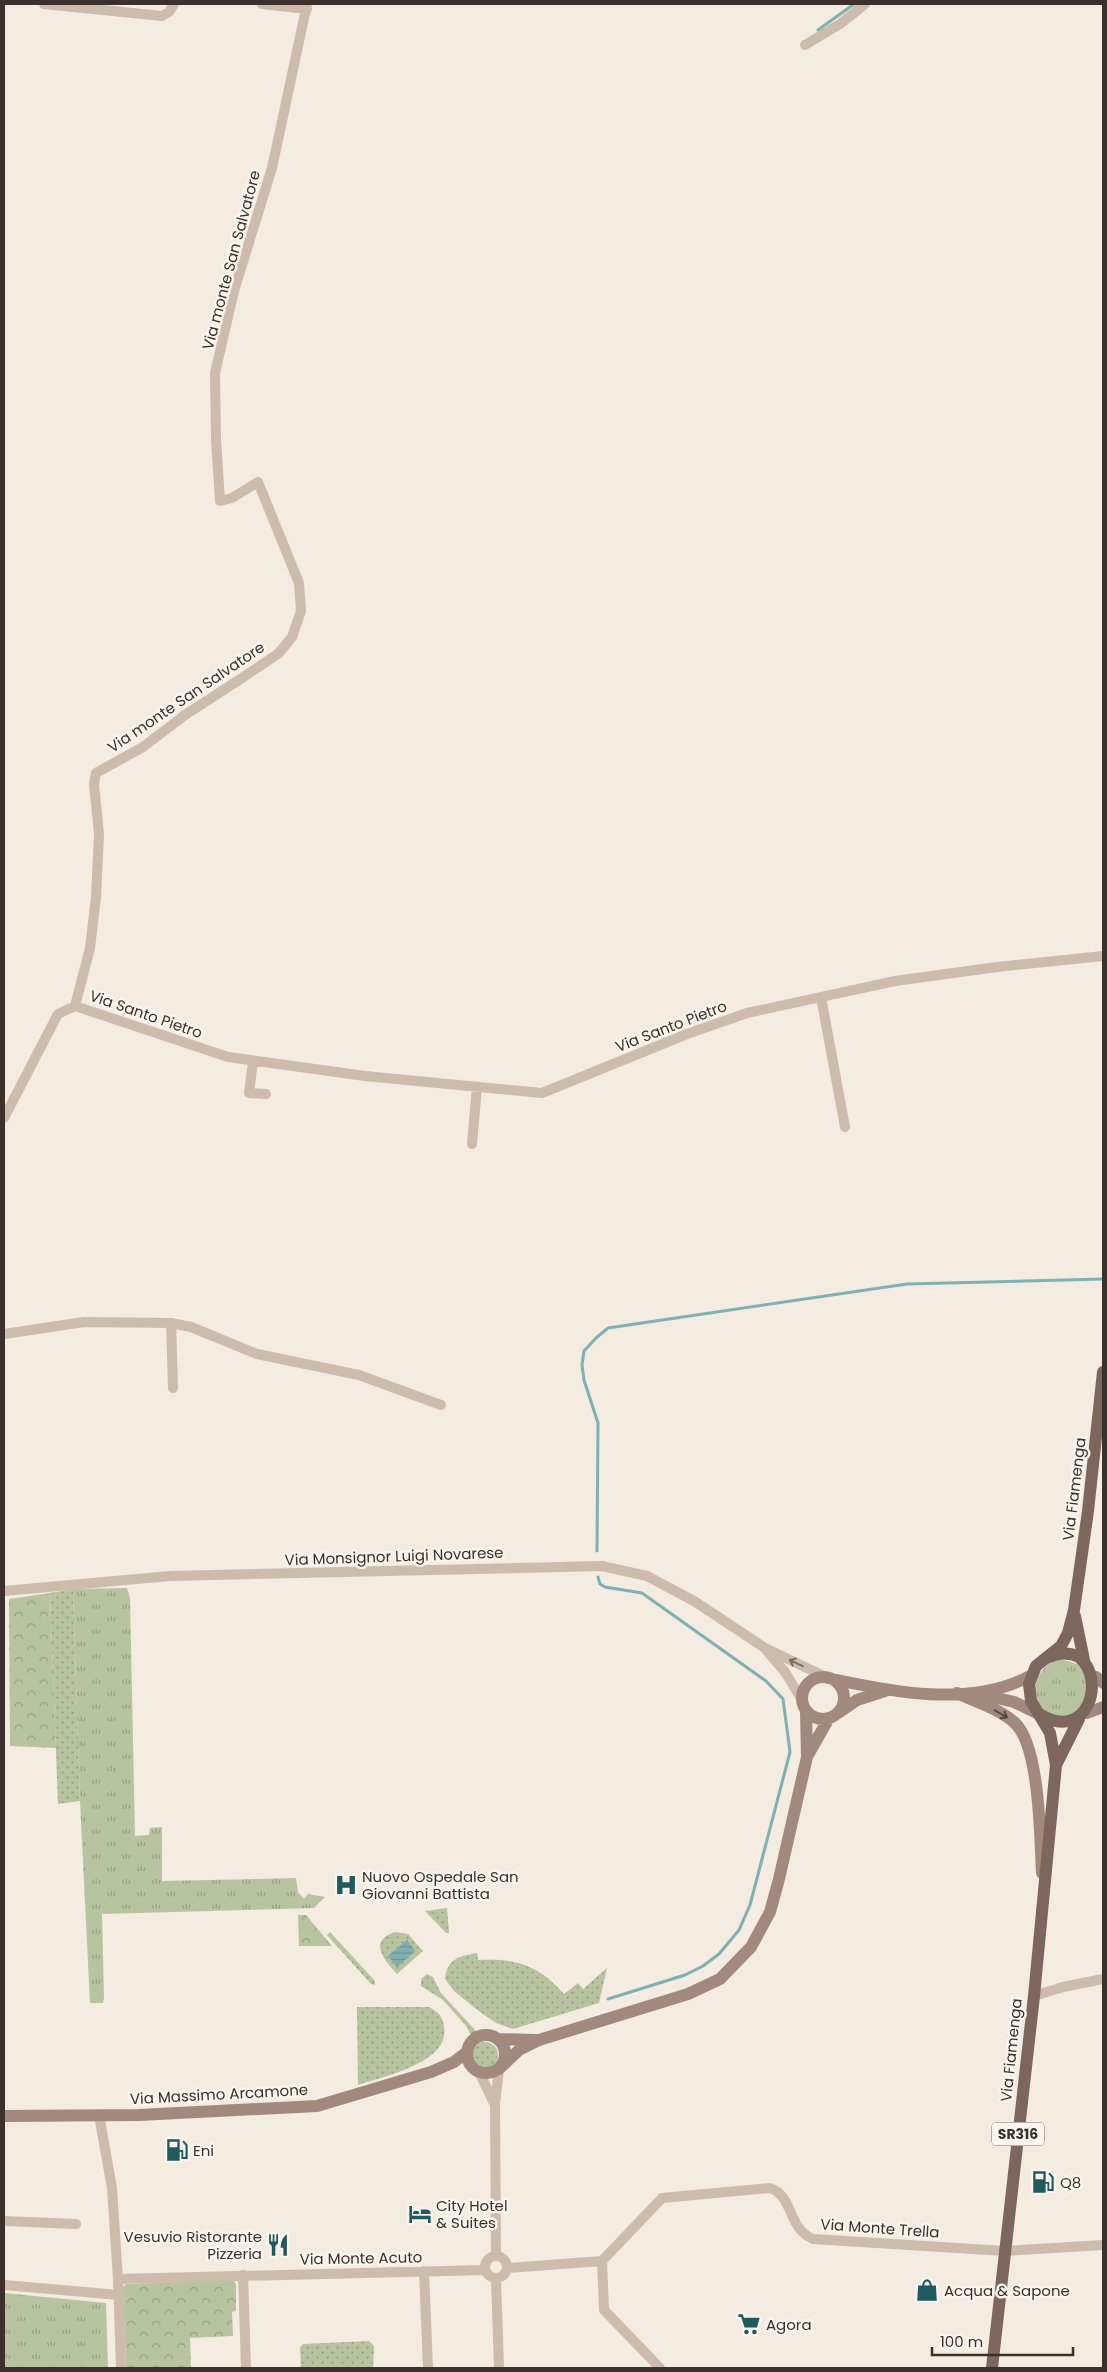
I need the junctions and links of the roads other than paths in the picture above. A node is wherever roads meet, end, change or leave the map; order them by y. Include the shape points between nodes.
1 (44, 4) edge
2 (174, 4) edge
3 (262, 4) edge
4 (865, 4) edge
5 (307, 6) edge
6 (804, 45) dead end
7 (1103, 956) edge
8 (821, 997) junction
9 (75, 1006) junction
10 (253, 1060) junction
11 (477, 1087) junction
12 (266, 1094) dead end
13 (4, 1118) edge
14 (845, 1127) dead end
15 (472, 1144) dead end
16 (172, 1323) junction
17 (4, 1334) edge
18 (1103, 1372) edge
19 (174, 1388) dead end
20 (441, 1405) dead end
21 (4, 1591) edge
22 (1074, 1610) junction
23 (764, 1648) junction
24 (1044, 1659) junction
25 (1084, 1660) junction
26 (1030, 1676) junction
27 (828, 1678) junction
28 (1100, 1680) edge
29 (887, 1691) junction
30 (957, 1693) junction
31 (978, 1693) junction
32 (804, 1706) junction
33 (1103, 1707) edge
34 (1041, 1715) junction
35 (833, 1716) junction
36 (1083, 1716) junction
37 (807, 1758) junction
38 (1056, 1765) junction
39 (1043, 1900) junction
40 (1103, 1979) edge
41 (1034, 1996) junction
42 (498, 2040) junction
43 (539, 2040) junction
44 (467, 2052) junction
45 (499, 2069) junction
46 (431, 2072) junction
47 (479, 2072) junction
48 (494, 2104) junction
49 (99, 2115) junction
50 (4, 2116) edge
51 (4, 2221) edge
52 (76, 2224) dead end
53 (1103, 2245) edge
54 (1005, 2251) junction
55 (496, 2256) junction
56 (602, 2260) junction
57 (508, 2268) junction
58 (485, 2270) junction
59 (424, 2271) junction
60 (243, 2276) junction
61 (118, 2278) junction
62 (496, 2279) junction
63 (4, 2285) edge
64 (118, 2296) junction
65 (121, 2368) edge
66 (246, 2368) edge
67 (428, 2368) edge
68 (499, 2368) edge
69 (660, 2368) edge
70 (992, 2368) edge

1 - 2 street via 162,16
3 - 5 street
4 - 6 street via 840,24
5 - 9 street, Via monte San Salvatore via 272,168 234,291 215,373 220,501 232,498 258,482 300,583 300,611 292,637 279,653 142,747 96,773 94,784 99,834 96,896 90,948
7 - 8 street, Via Santo Pietro via 895,981
8 - 11 street, Via Santo Pietro via 747,1013 542,1093
8 - 14 street
9 - 10 street, Via Santo Pietro via 228,1057
9 - 13 street, Via Santo Pietro via 58,1014
10 - 11 street, Via Santo Pietro
10 - 12 street via 249,1093
11 - 15 street
16 - 17 street via 84,1322
16 - 19 street
16 - 20 street via 191,1327 257,1354 359,1375
18 - 22 main road, Via Fiamenga / SR316
21 - 23 street, Via Monsignor Luigi Novarese via 170,1576 602,1566 647,1576 694,1601
22 - 24 main road, Via Fiamenga / SR316 via 1061,1646
22 - 25 main road, Via Fiamenga / SR316
27 -> 23 street, Via Monsignor Luigi Novarese
23 - 32 street, Via Monsignor Luigi Novarese via 785,1672
24 - 25 main road via 1065,1653
24 - 26 main road, Via Fiamenga / SR316
25 - 28 main road, Via Fiamenga / SR316
26 - 31 main road via 1012,1686
26 - 34 main road, Via Fiamenga / SR316 via 1028,1692
27 - 29 main road
27 - 32 main road via 809,1682 802,1693
27 - 35 main road via 839,1684 844,1695 842,1708
28 - 36 main road, Via Fiamenga / SR316 via 1097,1697
29 - 30 main road
29 - 35 main road via 857,1700
30 - 31 main road
30 -> 39 main road via 1003,1714 1016,1724 1025,1739 1030,1752 1039,1814
31 - 34 main road via 1014,1702
32 - 35 main road via 816,1718
32 - 37 main road, Via Massimo Arcamone
33 - 36 main road
34 - 36 main road via 1060,1723
34 - 38 main road, Via Fiamenga / SR316 via 1054,1744
35 - 37 main road, Via Massimo Arcamone
36 - 38 main road, Via Fiamenga / SR316
37 - 43 main road, Via Massimo Arcamone via 770,1912 751,1947 739,1961 720,1979 688,1994
38 - 39 main road, Via Fiamenga / SR316
39 - 41 main road, Via Fiamenga / SR316
40 - 41 street
41 - 54 main road, Via Fiamenga / SR316
42 - 43 main road, Via Massimo Arcamone
42 - 44 main road, Via Massimo Arcamone via 480,2036 471,2042
42 - 45 main road via 505,2050
43 - 45 main road, Via Massimo Arcamone via 520,2050
44 - 46 main road, Via Massimo Arcamone
44 - 47 main road via 469,2064
45 - 47 main road, Via Massimo Arcamone via 490,2074
45 - 48 street
46 - 47 main road, Via Massimo Arcamone
46 - 49 main road, Via Massimo Arcamone via 317,2106
47 - 48 street
48 - 55 street
49 - 50 main road, Via Massimo Arcamone
49 - 61 street via 112,2188
51 - 52 street
53 - 54 street, Via Monte Trella
54 - 56 street, Via Monte Trella via 812,2239 797,2228 784,2199 770,2188 662,2198
54 - 70 main road, Via Fiamenga / SR316
55 - 57 street via 506,2261
55 - 58 street via 487,2260
56 - 57 street
56 - 69 street via 604,2310
57 - 62 street via 505,2275
58 - 59 street, Via Monte Acuto
58 - 62 street
59 - 60 street, Via Monte Acuto
59 - 67 street
60 - 61 street, Via Monte Acuto
60 - 66 street
61 - 64 street
62 - 68 street
63 - 64 street
64 - 65 street

